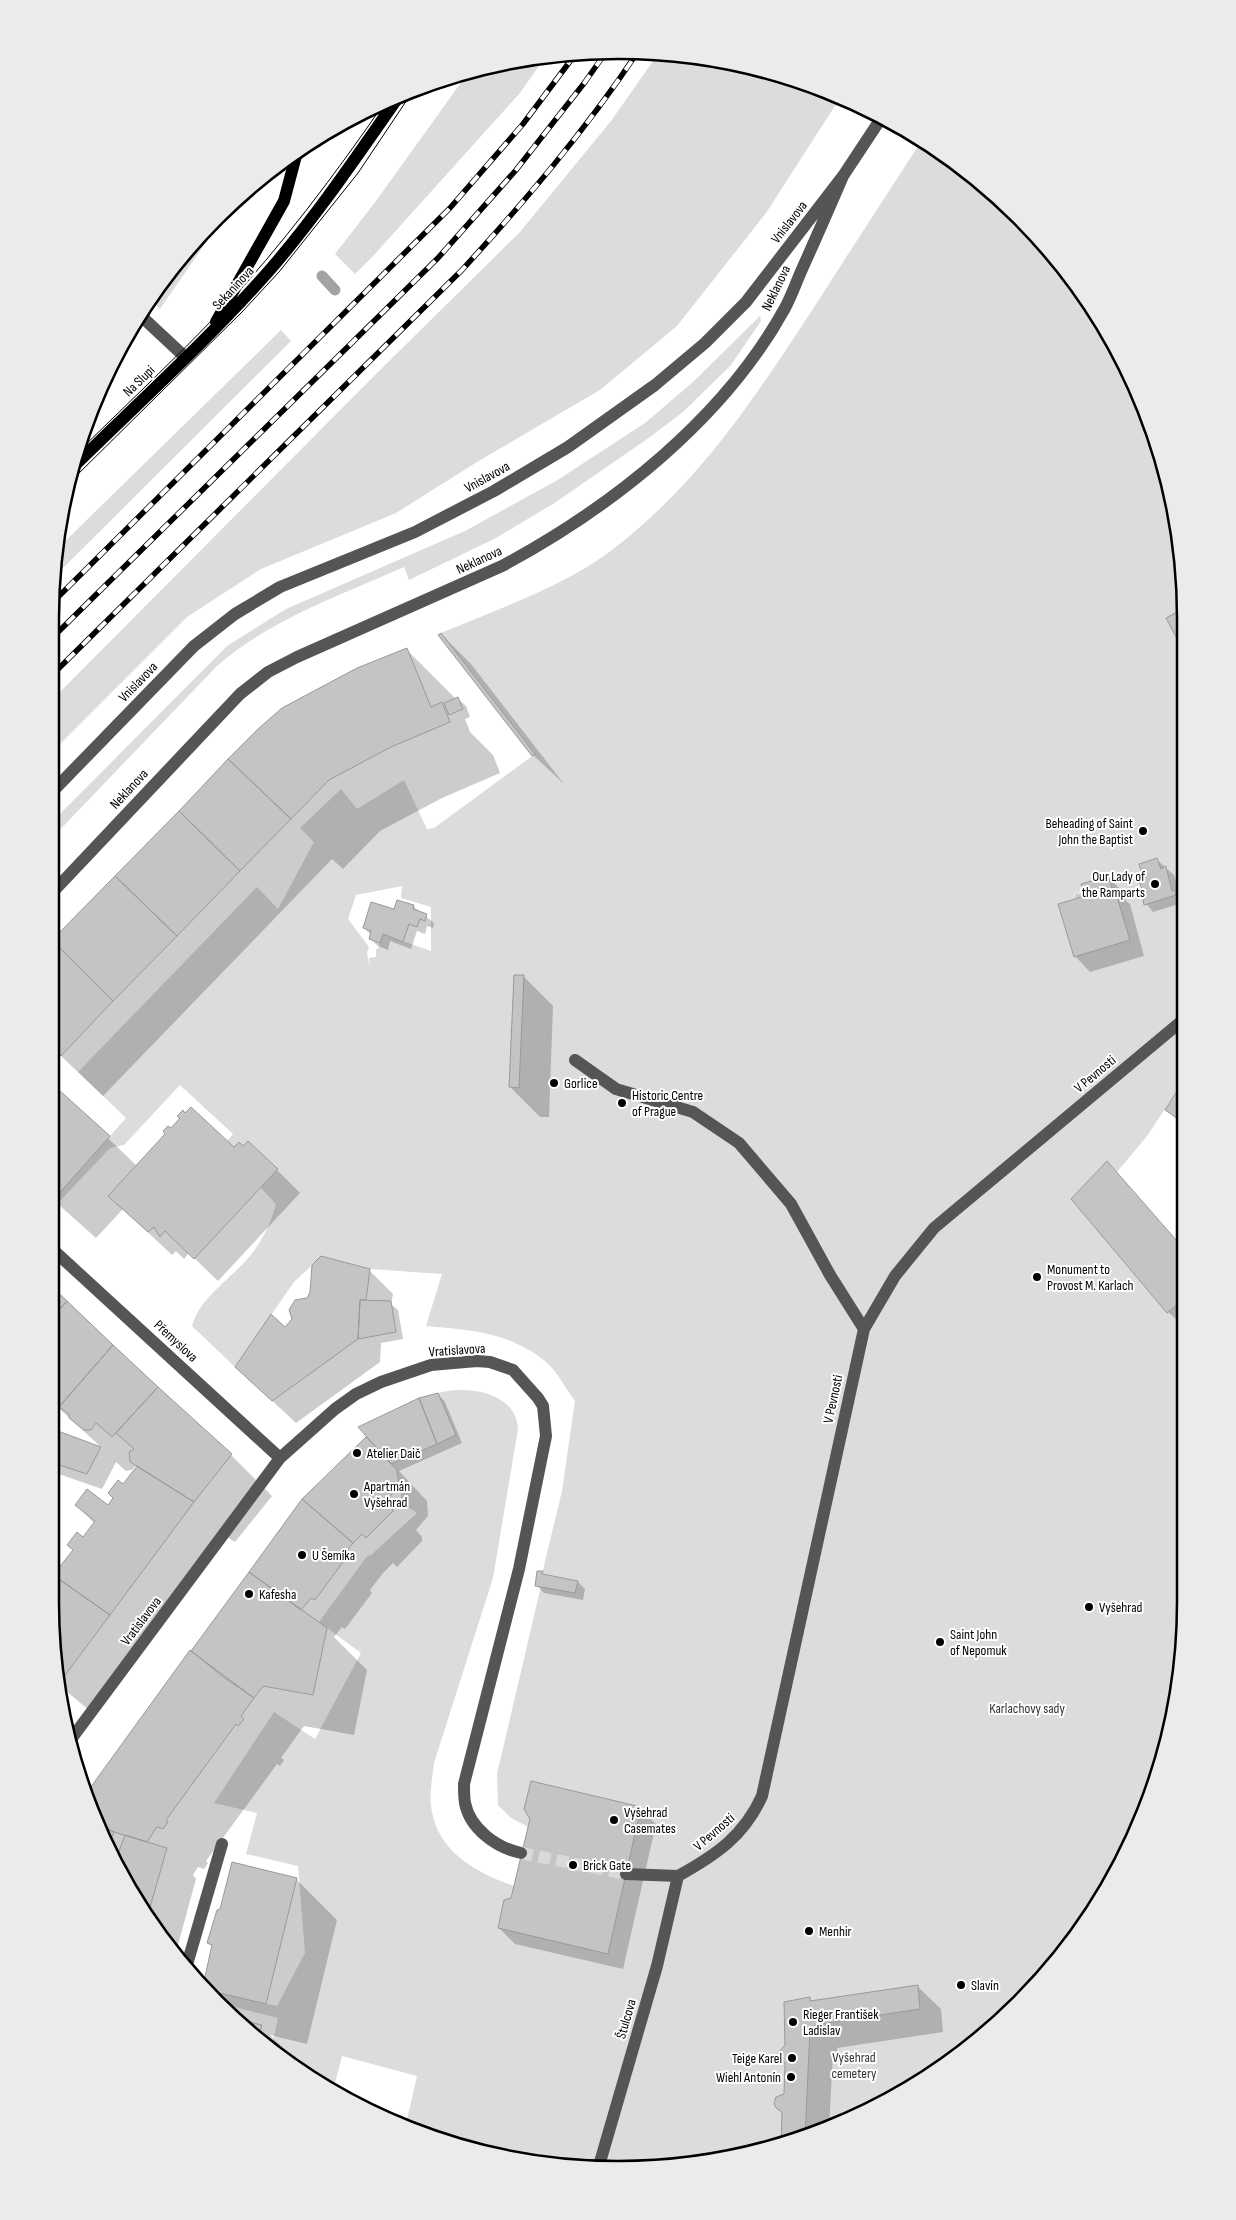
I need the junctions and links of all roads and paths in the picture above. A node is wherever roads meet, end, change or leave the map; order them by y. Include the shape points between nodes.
1 (393, 106) edge
2 (878, 123) edge
3 (296, 161) edge
4 (843, 176) junction
5 (145, 320) edge
6 (209, 335) junction
7 (185, 357) junction
8 (82, 458) edge
9 (59, 785) edge
10 (59, 886) edge
11 (1177, 1025) edge
12 (574, 1060) dead end
13 (59, 1254) edge
14 (864, 1329) junction
15 (280, 1458) junction
16 (75, 1734) edge
17 (222, 1844) dead end
18 (521, 1853) tunnel mouth
19 (626, 1874) tunnel mouth
20 (678, 1876) junction
21 (188, 1959) edge
22 (600, 2161) edge

1 - 6 main road, Sekaninova via 312,219 268,273
2 - 4 street, Vnislavova
3 - 6 main road, Sekaninova via 287,194 276,217
4 - 9 street, Vnislavova via 746,302 705,343 655,385 568,447 494,491 415,532 280,587 235,614 194,646
4 - 10 street, Neklanova via 785,308 750,362 687,433 627,486 533,550 268,672 240,694
5 - 7 street
6 - 7 main road, Na Slupi
7 - 8 main road, Na Slupi
11 - 14 street, V Pevnosti via 934,1228 895,1276
12 - 14 street via 616,1089 693,1112 739,1143 790,1204
13 - 15 street, Přemyslova
14 - 20 street, V Pevnosti via 762,1796 753,1816 739,1833 712,1858
15 - 16 street, Vratislavova
15 - 18 street, Vratislavova via 356,1394 431,1365 477,1361 498,1364 520,1376 543,1406 546,1436 540,1476 464,1784 465,1804 472,1822 490,1839 508,1850
17 - 21 street
19 - 20 street
20 - 22 street, Štulcova via 657,1966

